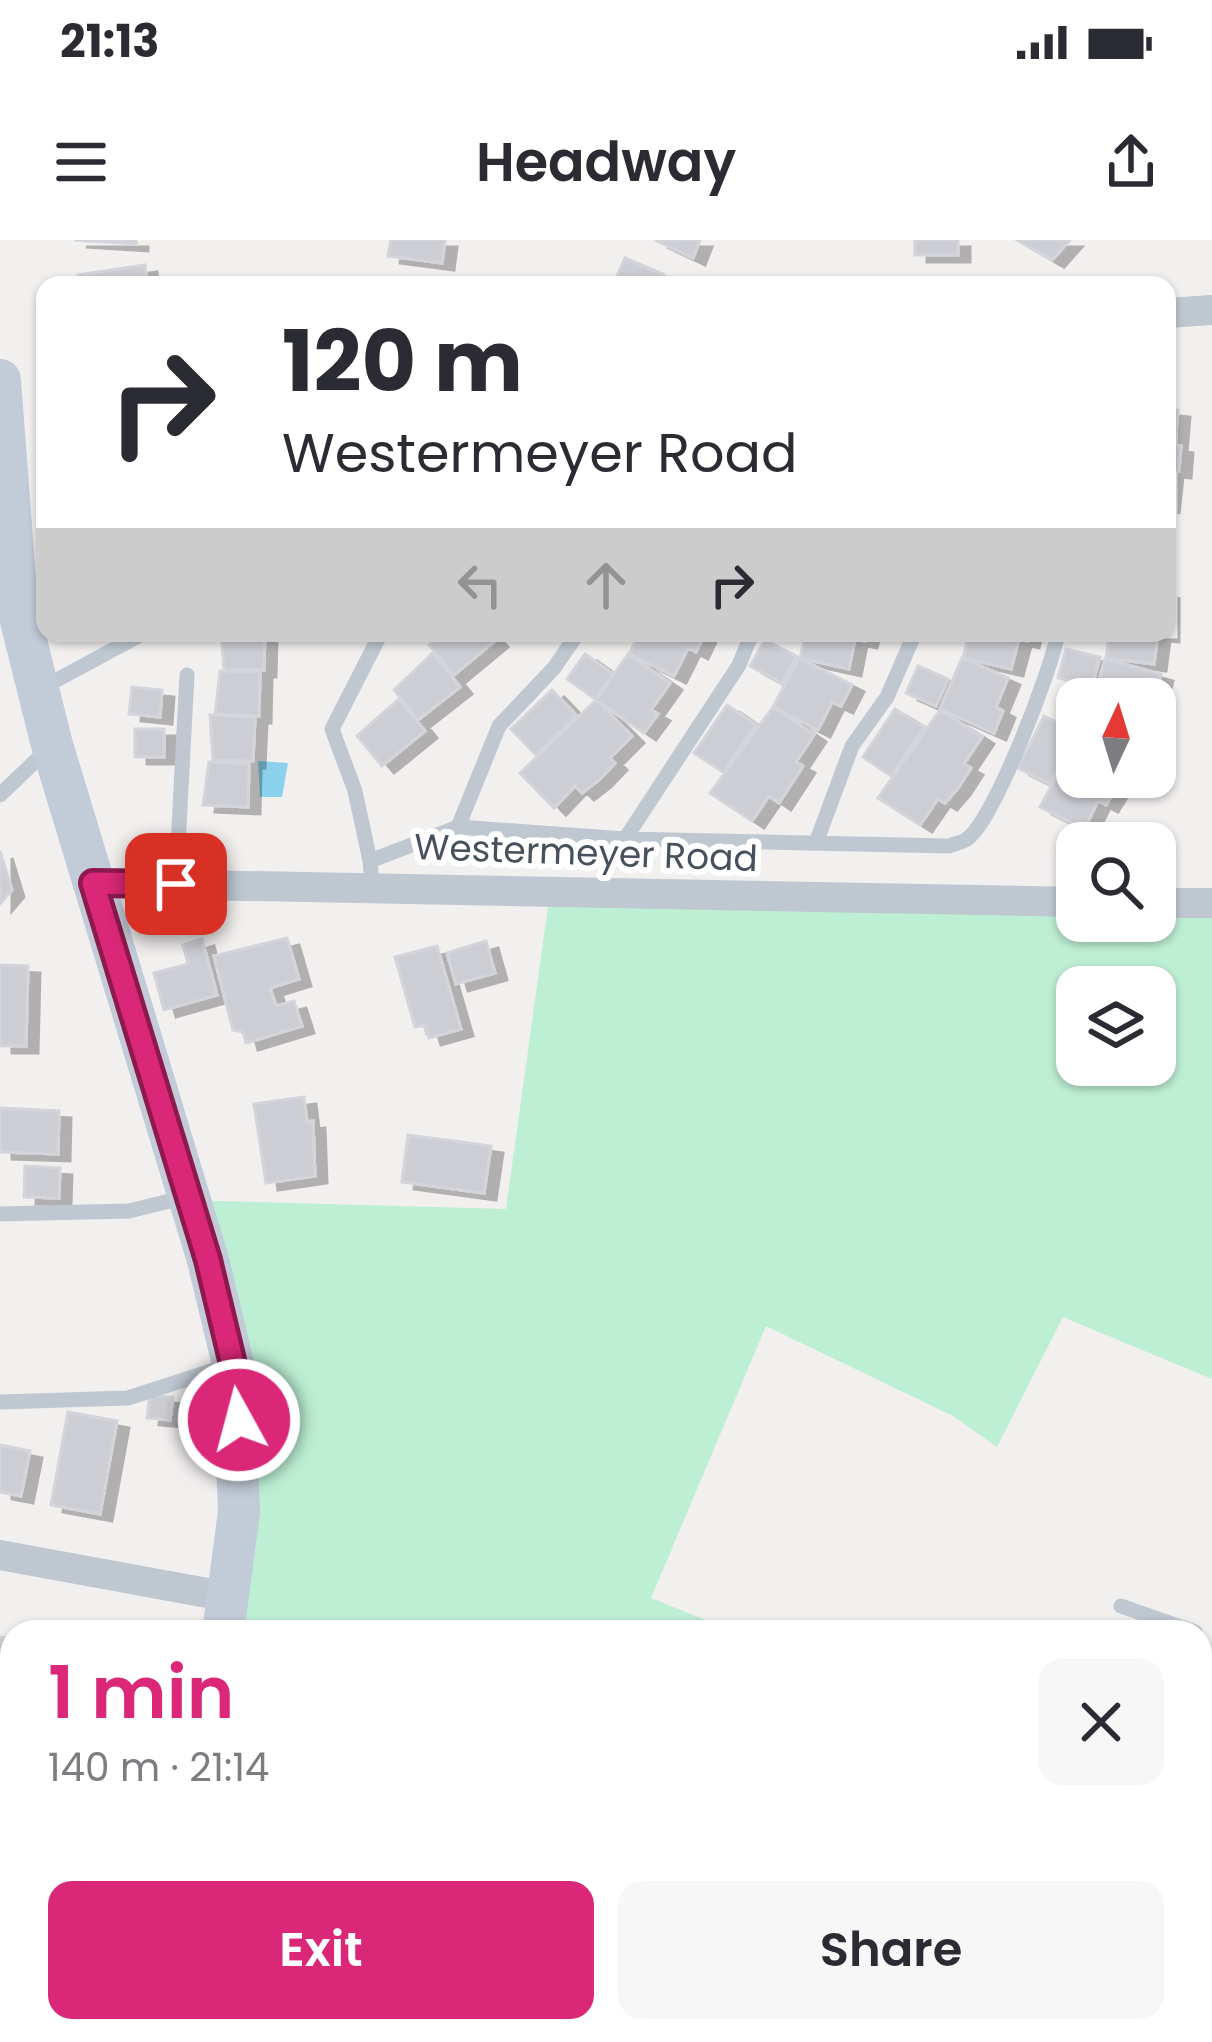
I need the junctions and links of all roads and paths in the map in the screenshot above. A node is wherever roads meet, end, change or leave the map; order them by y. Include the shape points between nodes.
1 (1212, 310) edge
2 (1176, 312) edge
3 (0, 380) edge
4 (127, 642) edge
5 (376, 642) edge
6 (572, 642) edge
7 (748, 642) edge
8 (911, 642) edge
9 (1055, 642) edge
10 (188, 675) dead end
11 (38, 690) junction
12 (52, 745) junction
13 (0, 795) edge
14 (458, 827) junction
15 (625, 839) junction
16 (818, 841) junction
17 (371, 873) junction
18 (93, 883) junction
19 (176, 884) junction
20 (1056, 901) edge
21 (1176, 903) edge
22 (1212, 903) edge
23 (186, 1197) junction
24 (0, 1214) edge
25 (233, 1364) junction
26 (0, 1402) edge
27 (0, 1555) edge
28 (1121, 1606) dead end
29 (226, 1614) edge
30 (1160, 1620) edge

1 - 2 street
3 - 11 main road via 17,605
4 - 11 lane
5 - 17 lane via 332,729 355,790
6 - 14 lane via 500,726
7 - 15 lane
8 - 16 lane via 887,697 852,746
9 - 16 lane via 1040,697 968,839 950,846
10 - 19 lane
11 - 12 main road
12 - 13 lane
12 - 18 main road
14 - 15 lane
14 - 17 lane
15 - 16 lane
17 - 19 street, Westermeyer Road
17 - 20 street, Westermeyer Road
18 - 19 street, Westermeyer Road
18 - 23 main road
21 - 22 street
23 - 24 lane via 129,1211
23 - 25 main road
25 - 26 lane via 128,1398
25 - 29 main road via 239,1512
27 - 29 street
28 - 30 lane

